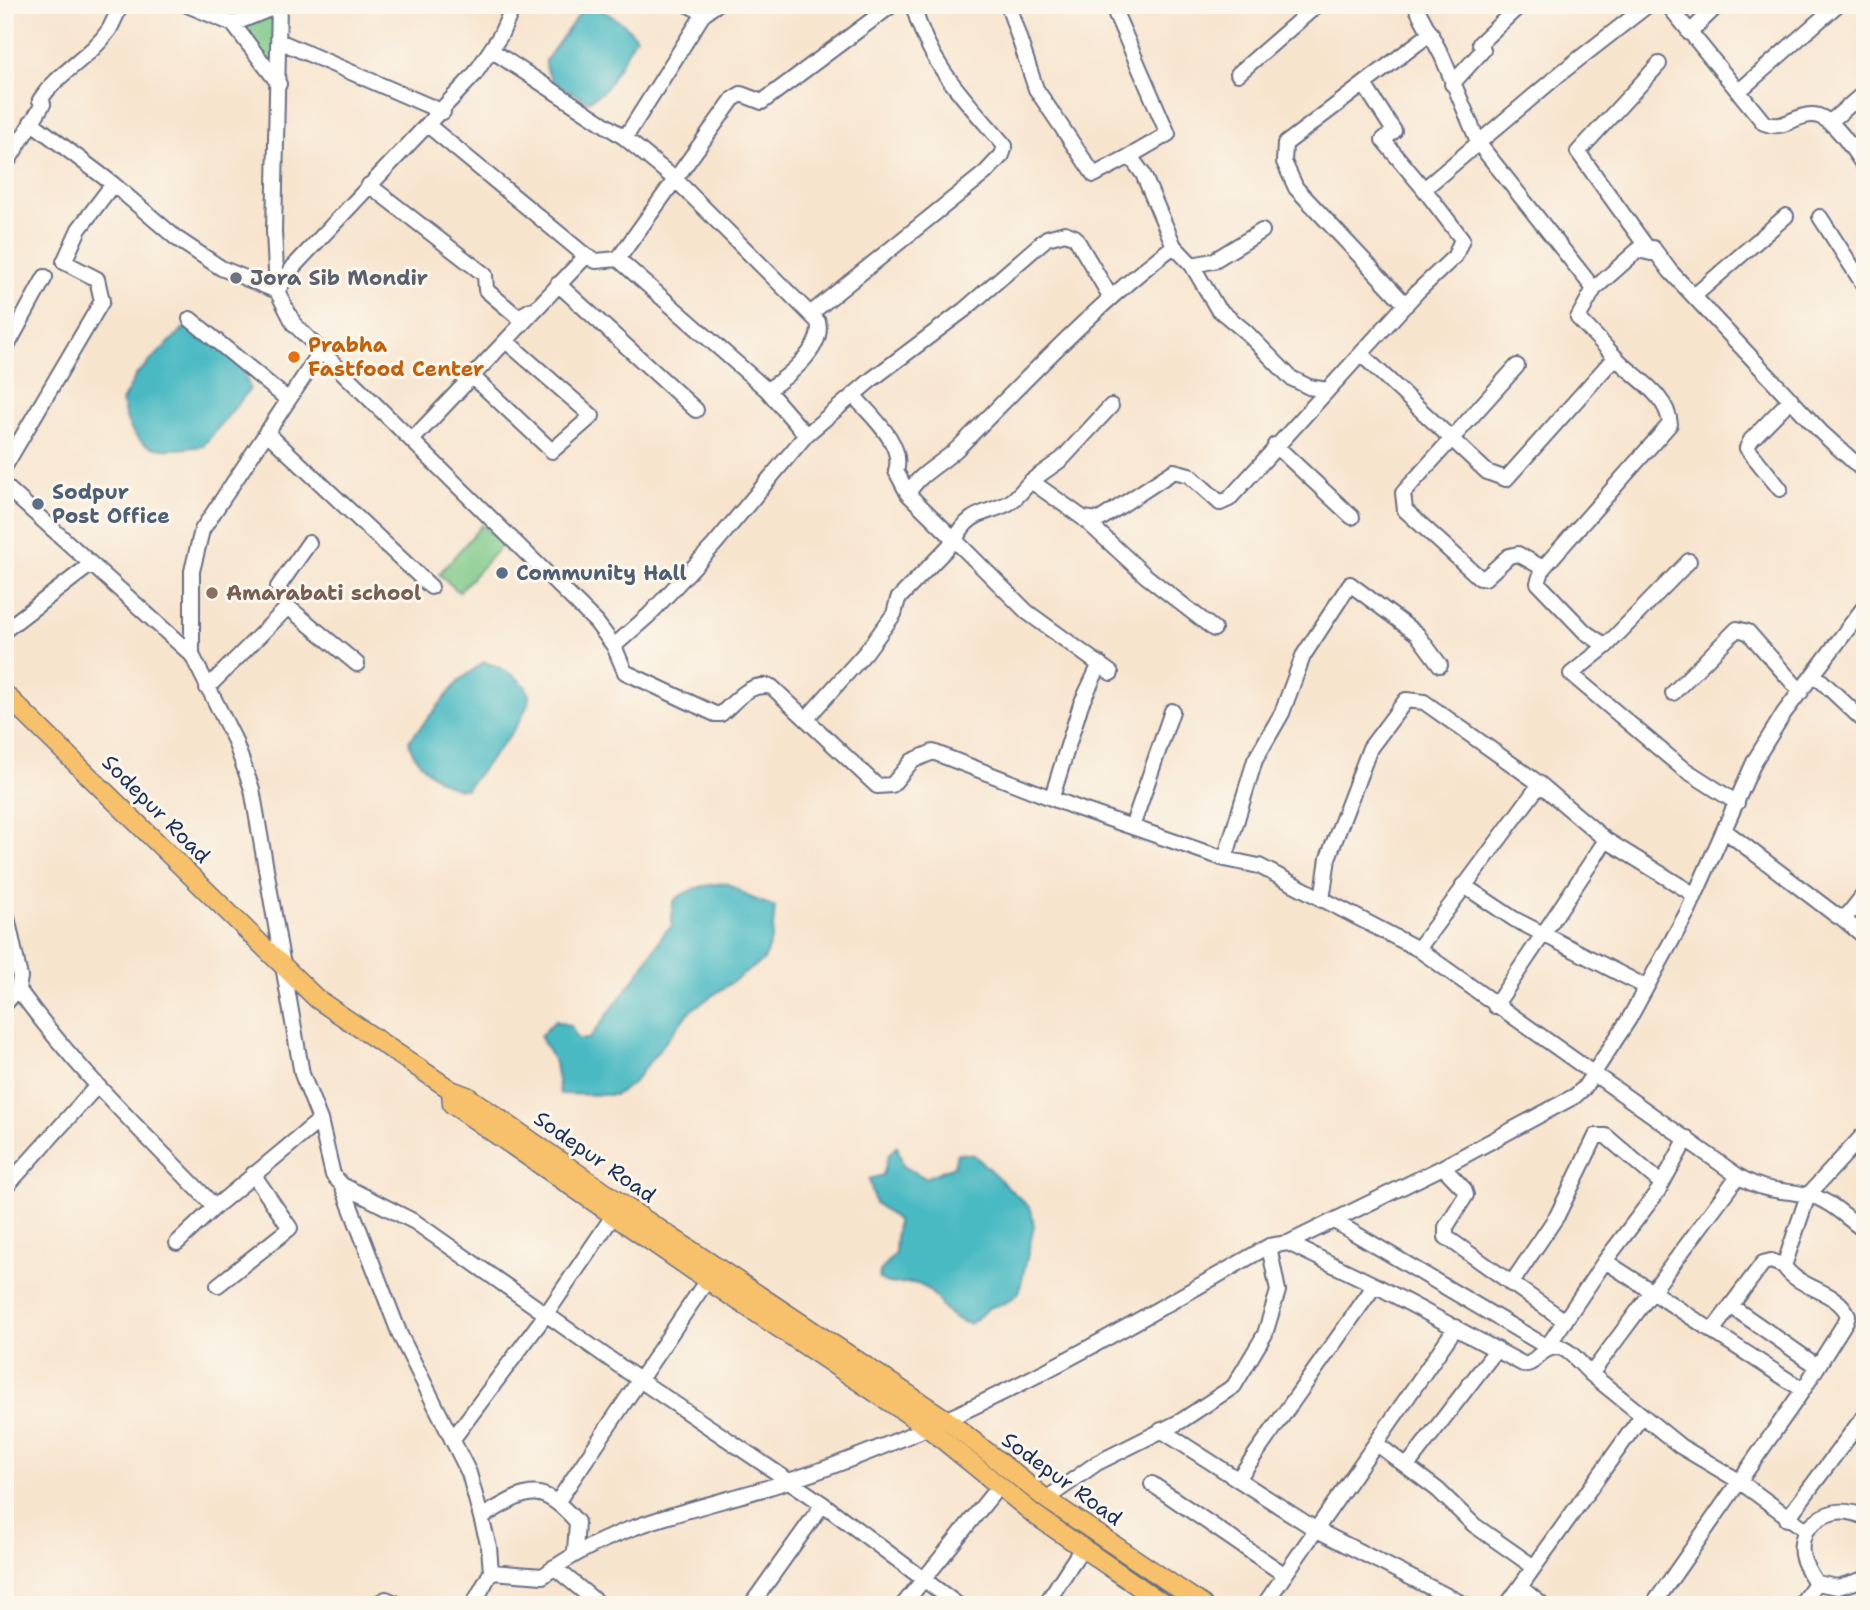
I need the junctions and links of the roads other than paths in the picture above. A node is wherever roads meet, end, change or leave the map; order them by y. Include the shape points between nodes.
1 (121, 5) edge
2 (187, 5) edge
3 (279, 5) edge
4 (688, 5) edge
5 (892, 5) edge
6 (914, 5) edge
7 (1008, 5) edge
8 (1112, 5) edge
9 (1317, 5) edge
10 (1415, 5) edge
11 (1520, 5) edge
12 (1648, 5) edge
13 (1668, 5) edge
14 (1718, 5) edge
15 (1837, 5) edge
16 (512, 6) edge
17 (710, 9) edge
18 (233, 24) junction
19 (1431, 33) junction
20 (1689, 33) junction
21 (279, 41) junction
22 (491, 50) junction
23 (1659, 64) dead end
24 (1238, 74) dead end
25 (279, 84) junction
26 (1452, 84) junction
27 (1365, 86) junction
28 (1738, 92) junction
29 (1865, 92) edge
30 (443, 112) junction
31 (31, 122) junction
32 (1830, 122) junction
33 (429, 126) junction
34 (625, 138) junction
35 (1479, 145) junction
36 (1130, 156) junction
37 (5, 166) edge
38 (1865, 167) edge
39 (676, 180) junction
40 (113, 184) junction
41 (369, 186) junction
42 (1424, 189) junction
43 (1786, 216) dead end
44 (1820, 217) dead end
45 (1262, 231) dead end
46 (1174, 246) junction
47 (1651, 253) junction
48 (586, 256) junction
49 (618, 259) junction
50 (1192, 265) junction
51 (45, 277) dead end
52 (558, 284) junction
53 (1865, 287) edge
54 (1594, 289) junction
55 (277, 290) junction
56 (1110, 296) junction
57 (1694, 296) junction
58 (1406, 305) junction
59 (532, 310) junction
60 (810, 314) junction
61 (190, 318) dead end
62 (506, 341) junction
63 (5, 350) edge
64 (321, 351) junction
65 (1362, 355) junction
66 (1618, 360) junction
67 (1517, 366) dead end
68 (471, 375) junction
69 (766, 390) junction
70 (1327, 390) junction
71 (854, 396) junction
72 (287, 399) junction
73 (1791, 399) junction
74 (1111, 406) dead end
75 (696, 410) dead end
76 (265, 432) junction
77 (806, 435) junction
78 (1451, 439) junction
79 (412, 440) junction
80 (1275, 445) junction
81 (5, 466) edge
82 (1865, 472) edge
83 (1031, 481) junction
84 (5, 486) edge
85 (1780, 489) dead end
86 (908, 494) junction
87 (1352, 517) dead end
88 (1083, 518) junction
89 (956, 540) junction
90 (309, 543) dead end
91 (1689, 561) dead end
92 (90, 565) junction
93 (1543, 568) junction
94 (431, 586) dead end
95 (1865, 606) edge
96 (288, 607) junction
97 (1214, 629) dead end
98 (5, 630) edge
99 (614, 646) junction
100 (1606, 646) junction
101 (192, 655) junction
102 (357, 664) dead end
103 (1440, 665) dead end
104 (1815, 675) junction
105 (207, 688) junction
106 (1801, 692) junction
107 (1673, 693) dead end
108 (8, 700) edge
109 (1172, 711) dead end
110 (806, 719) junction
111 (1865, 722) edge
112 (1539, 784) junction
113 (1052, 797) junction
114 (1737, 803) junction
115 (1132, 827) junction
116 (1724, 830) junction
117 (1606, 840) junction
118 (1225, 859) junction
119 (1462, 885) junction
120 (1865, 892) edge
121 (1695, 895) junction
122 (1322, 900) junction
123 (5, 908) edge
124 (1842, 918) junction
125 (1543, 934) junction
126 (1865, 937) edge
127 (1418, 949) junction
128 (284, 967) junction
129 (1646, 987) junction
130 (18, 989) junction
131 (5, 1004) edge
132 (1495, 1006) junction
133 (1594, 1075) junction
134 (96, 1087) junction
135 (451, 1090) junction
136 (320, 1120) junction
137 (1865, 1133) edge
138 (1687, 1138) junction
139 (1443, 1167) junction
140 (253, 1174) junction
141 (1738, 1177) junction
142 (1662, 1184) junction
143 (342, 1185) junction
144 (5, 1188) edge
145 (1808, 1195) junction
146 (215, 1207) junction
147 (613, 1216) junction
148 (1334, 1221) junction
149 (1865, 1231) edge
150 (177, 1243) dead end
151 (1288, 1243) junction
152 (1269, 1246) junction
153 (1605, 1261) junction
154 (1784, 1266) junction
155 (707, 1280) junction
156 (1511, 1284) junction
157 (218, 1285) dead end
158 (1376, 1285) junction
159 (1653, 1293) junction
160 (1731, 1306) junction
161 (547, 1313) junction
162 (1565, 1321) junction
163 (1456, 1327) junction
164 (1712, 1331) junction
165 (1547, 1347) junction
166 (1497, 1349) junction
167 (1817, 1366) junction
168 (1591, 1374) junction
169 (641, 1381) junction
170 (1802, 1390) junction
171 (1865, 1415) edge
172 (1641, 1417) junction
173 (947, 1420) junction
174 (928, 1427) junction
175 (1161, 1430) junction
176 (452, 1440) junction
177 (1377, 1444) junction
178 (1407, 1466) junction
179 (1238, 1479) junction
180 (789, 1481) junction
181 (1739, 1481) junction
182 (1152, 1484) dead end
183 (999, 1486) junction
184 (1046, 1499) junction
185 (558, 1501) junction
186 (823, 1504) junction
187 (1864, 1515) edge
188 (481, 1517) junction
189 (1787, 1519) junction
190 (1318, 1530) junction
191 (1806, 1530) junction
192 (1082, 1548) junction
193 (575, 1552) junction
194 (554, 1567) junction
195 (1535, 1567) junction
196 (491, 1572) junction
197 (1285, 1575) junction
198 (923, 1578) junction
199 (1865, 1579) edge
200 (1816, 1583) junction
201 (1520, 1587) junction
202 (1656, 1604) edge
203 (374, 1605) edge
204 (400, 1605) edge
205 (473, 1605) edge
206 (600, 1605) edge
207 (751, 1605) edge
208 (903, 1605) edge
209 (958, 1605) edge
210 (1045, 1605) edge
211 (1165, 1605) edge
212 (1203, 1605) edge
213 (1264, 1605) edge
214 (1465, 1605) edge
215 (1507, 1605) edge
216 (1542, 1605) edge
217 (1800, 1605) edge

1 - 31 street via 108,31 53,79
2 - 18 street
3 - 18 street
3 - 21 street
4 - 17 street
5 - 39 street via 762,102 741,94 733,99
6 - 60 street via 925,43 944,74 1005,146 1002,155
7 - 36 street via 1036,89 1094,175
8 - 36 street via 1168,134
9 - 24 street
10 - 19 street
11 - 26 street via 1480,43 1483,50
12 - 35 street
13 - 20 street
14 - 20 street
15 - 28 street
16 - 22 street
17 - 34 street
18 - 25 street
19 - 26 street
19 - 27 street
20 - 28 street
21 - 25 street
21 - 30 street
22 - 30 street
22 - 34 street
23 - 47 street via 1578,152
25 - 55 street via 274,231
26 - 35 street
27 - 42 street via 1394,131 1383,140
27 - 58 street via 1285,144 1284,162 1296,188
28 - 32 street via 1764,123 1773,127 1808,115
29 - 32 street
30 - 33 street
31 - 37 street
31 - 40 street
32 - 38 street
33 - 41 street
33 - 48 street
34 - 39 street
35 - 42 street
35 - 54 street
36 - 46 street via 1143,174
39 - 49 street
39 - 60 street
40 - 55 street via 176,239 221,268
40 - 81 street via 79,229 64,262 97,279 102,301
41 - 55 street
41 - 59 street via 485,275 486,290 518,317
42 - 58 street via 1462,239 1455,256
43 - 57 street
44 - 53 street
45 - 50 street via 1213,261
46 - 50 street
46 - 56 street
47 - 54 street via 1638,250
47 - 57 street via 1653,248
48 - 49 street via 596,261
48 - 52 street
49 - 69 street
50 - 70 street via 1217,308 1247,331 1291,378
51 - 63 street
52 - 59 street
52 - 75 street
54 - 66 street via 1578,318
55 - 64 street via 294,324
56 - 71 street via 1075,237 1065,233 1047,238
56 - 86 street via 956,451 915,482
57 - 73 street
58 - 65 street
59 - 62 street
60 - 69 street via 818,323 819,338
61 - 72 street
62 - 68 street
62 - 68 street via 592,416 552,451
64 - 72 street
64 - 79 street
65 - 70 street
65 - 78 street
66 - 78 street via 1608,365 1506,479 1487,472
66 - 93 street via 1642,379 1669,412 1670,424
67 - 78 street
68 - 79 street
69 - 77 street
70 - 80 street
71 - 77 street
71 - 86 street via 895,446 896,471
72 - 76 street
73 - 82 street
73 - 85 street via 1747,448
74 - 83 street via 1062,459
76 - 94 street
76 - 101 street via 202,530 192,571
77 - 99 street via 714,545
78 - 93 street via 1403,493 1405,510 1480,578 1518,554
79 - 99 street via 561,584
80 - 87 street
80 - 88 street via 1229,499 1220,503 1189,475 1174,471 1099,520
83 - 88 street
83 - 89 street via 1009,503 963,524
84 - 92 street
86 - 89 street
88 - 97 street via 1146,576
89 - 110 street via 898,599 894,614 866,652
89 - 113 street via 1027,612 1105,668 1081,704
90 - 96 street via 278,587
91 - 100 street
92 - 98 street
92 - 101 street
93 - 100 street via 1538,576 1541,590
95 - 104 street
96 - 102 street
96 - 105 street
99 - 110 street via 625,672 709,713 721,713 761,684 772,687
100 - 114 street via 1571,674 1681,768
101 - 105 street
103 - 118 street via 1417,634 1350,584 1303,656 1282,713 1255,760
104 - 106 street
104 - 111 street
105 - 128 street via 234,740 252,789
106 - 107 street via 1748,632 1737,629
106 - 114 street via 1755,760
108 - 128 main road, Sodepur Road
109 - 115 street
110 - 113 street via 877,786 892,785 912,761 933,752
112 - 117 street
112 - 119 street
112 - 122 street via 1424,702 1406,701 1370,748 1328,858
113 - 115 street
114 - 116 street
115 - 118 street
116 - 121 street
116 - 124 street
117 - 121 street
117 - 125 street
118 - 122 street via 1259,866
119 - 125 street
119 - 127 street
120 - 124 street
121 - 129 street
122 - 127 street
123 - 130 street via 20,977
124 - 126 street
125 - 129 street
125 - 132 street
127 - 132 street
128 - 135 main road, Sodepur Road via 317,999
128 - 136 street via 302,1074
129 - 133 street
130 - 131 street
130 - 134 street
132 - 133 street
133 - 138 street
133 - 139 street via 1575,1096
134 - 144 street
134 - 146 street
135 - 147 main road via 452,1104
135 - 173 main road, Sodepur Road via 467,1096
136 - 140 street
136 - 143 street via 333,1175
137 - 145 street
138 - 141 street
138 - 142 street
139 - 148 street
139 - 156 street via 1466,1195 1446,1227 1446,1237
140 - 146 street
140 - 157 street via 290,1228
141 - 145 street via 1770,1191
141 - 159 street
142 - 153 street
142 - 156 street via 1606,1136 1596,1136 1557,1216
143 - 161 street via 415,1222
143 - 176 street via 400,1335
145 - 149 street via 1832,1206
145 - 154 street
146 - 150 street
147 - 155 main road
147 - 161 street
148 - 151 street
148 - 165 street
151 - 152 street
151 - 158 street
152 - 173 street via 1103,1340
152 - 175 street via 1278,1291 1265,1334 1234,1386
153 - 159 street
153 - 162 street
154 - 160 street via 1766,1261
154 - 167 street via 1840,1304 1847,1315
155 - 169 street
155 - 174 main road
156 - 162 street
158 - 163 street
158 - 179 street
159 - 164 street
159 - 168 street
160 - 164 street
160 - 167 street
161 - 169 street
161 - 176 street
162 - 165 street
163 - 166 street
163 - 177 street
164 - 170 street
165 - 166 street via 1527,1365
165 - 168 street via 1565,1349
166 - 178 street
167 - 170 street
168 - 172 street
169 - 180 street
169 - 185 street
170 - 181 street
171 - 189 street
172 - 181 street
172 - 195 street
173 - 174 street
173 - 184 main road, Sodepur Road
174 - 180 street
174 - 183 main road
175 - 179 street
175 - 184 street via 1097,1463
176 - 188 street via 469,1473
177 - 178 street
177 - 190 street
178 - 195 street via 1474,1525
179 - 190 street
180 - 186 street
180 - 193 street via 606,1537
181 - 189 street
181 - 202 street
182 - 197 street
183 - 192 main road
183 - 198 street
184 - 212 main road, Sodepur Road
185 - 188 street via 523,1493
185 - 193 street via 577,1522
186 - 198 street
186 - 207 street
187 - 191 street via 1840,1510 1819,1516
188 - 196 street
189 - 191 street
190 - 197 street
190 - 214 street
191 - 200 street via 1799,1545
192 - 210 street
192 - 211 main road
193 - 194 street
194 - 196 street via 543,1576
194 - 206 street
195 - 201 street
196 - 205 street
197 - 213 street
198 - 208 street
198 - 209 street
199 - 200 street via 1838,1587
200 - 217 street
201 - 215 street
201 - 216 street
203 - 204 street via 386,1599

